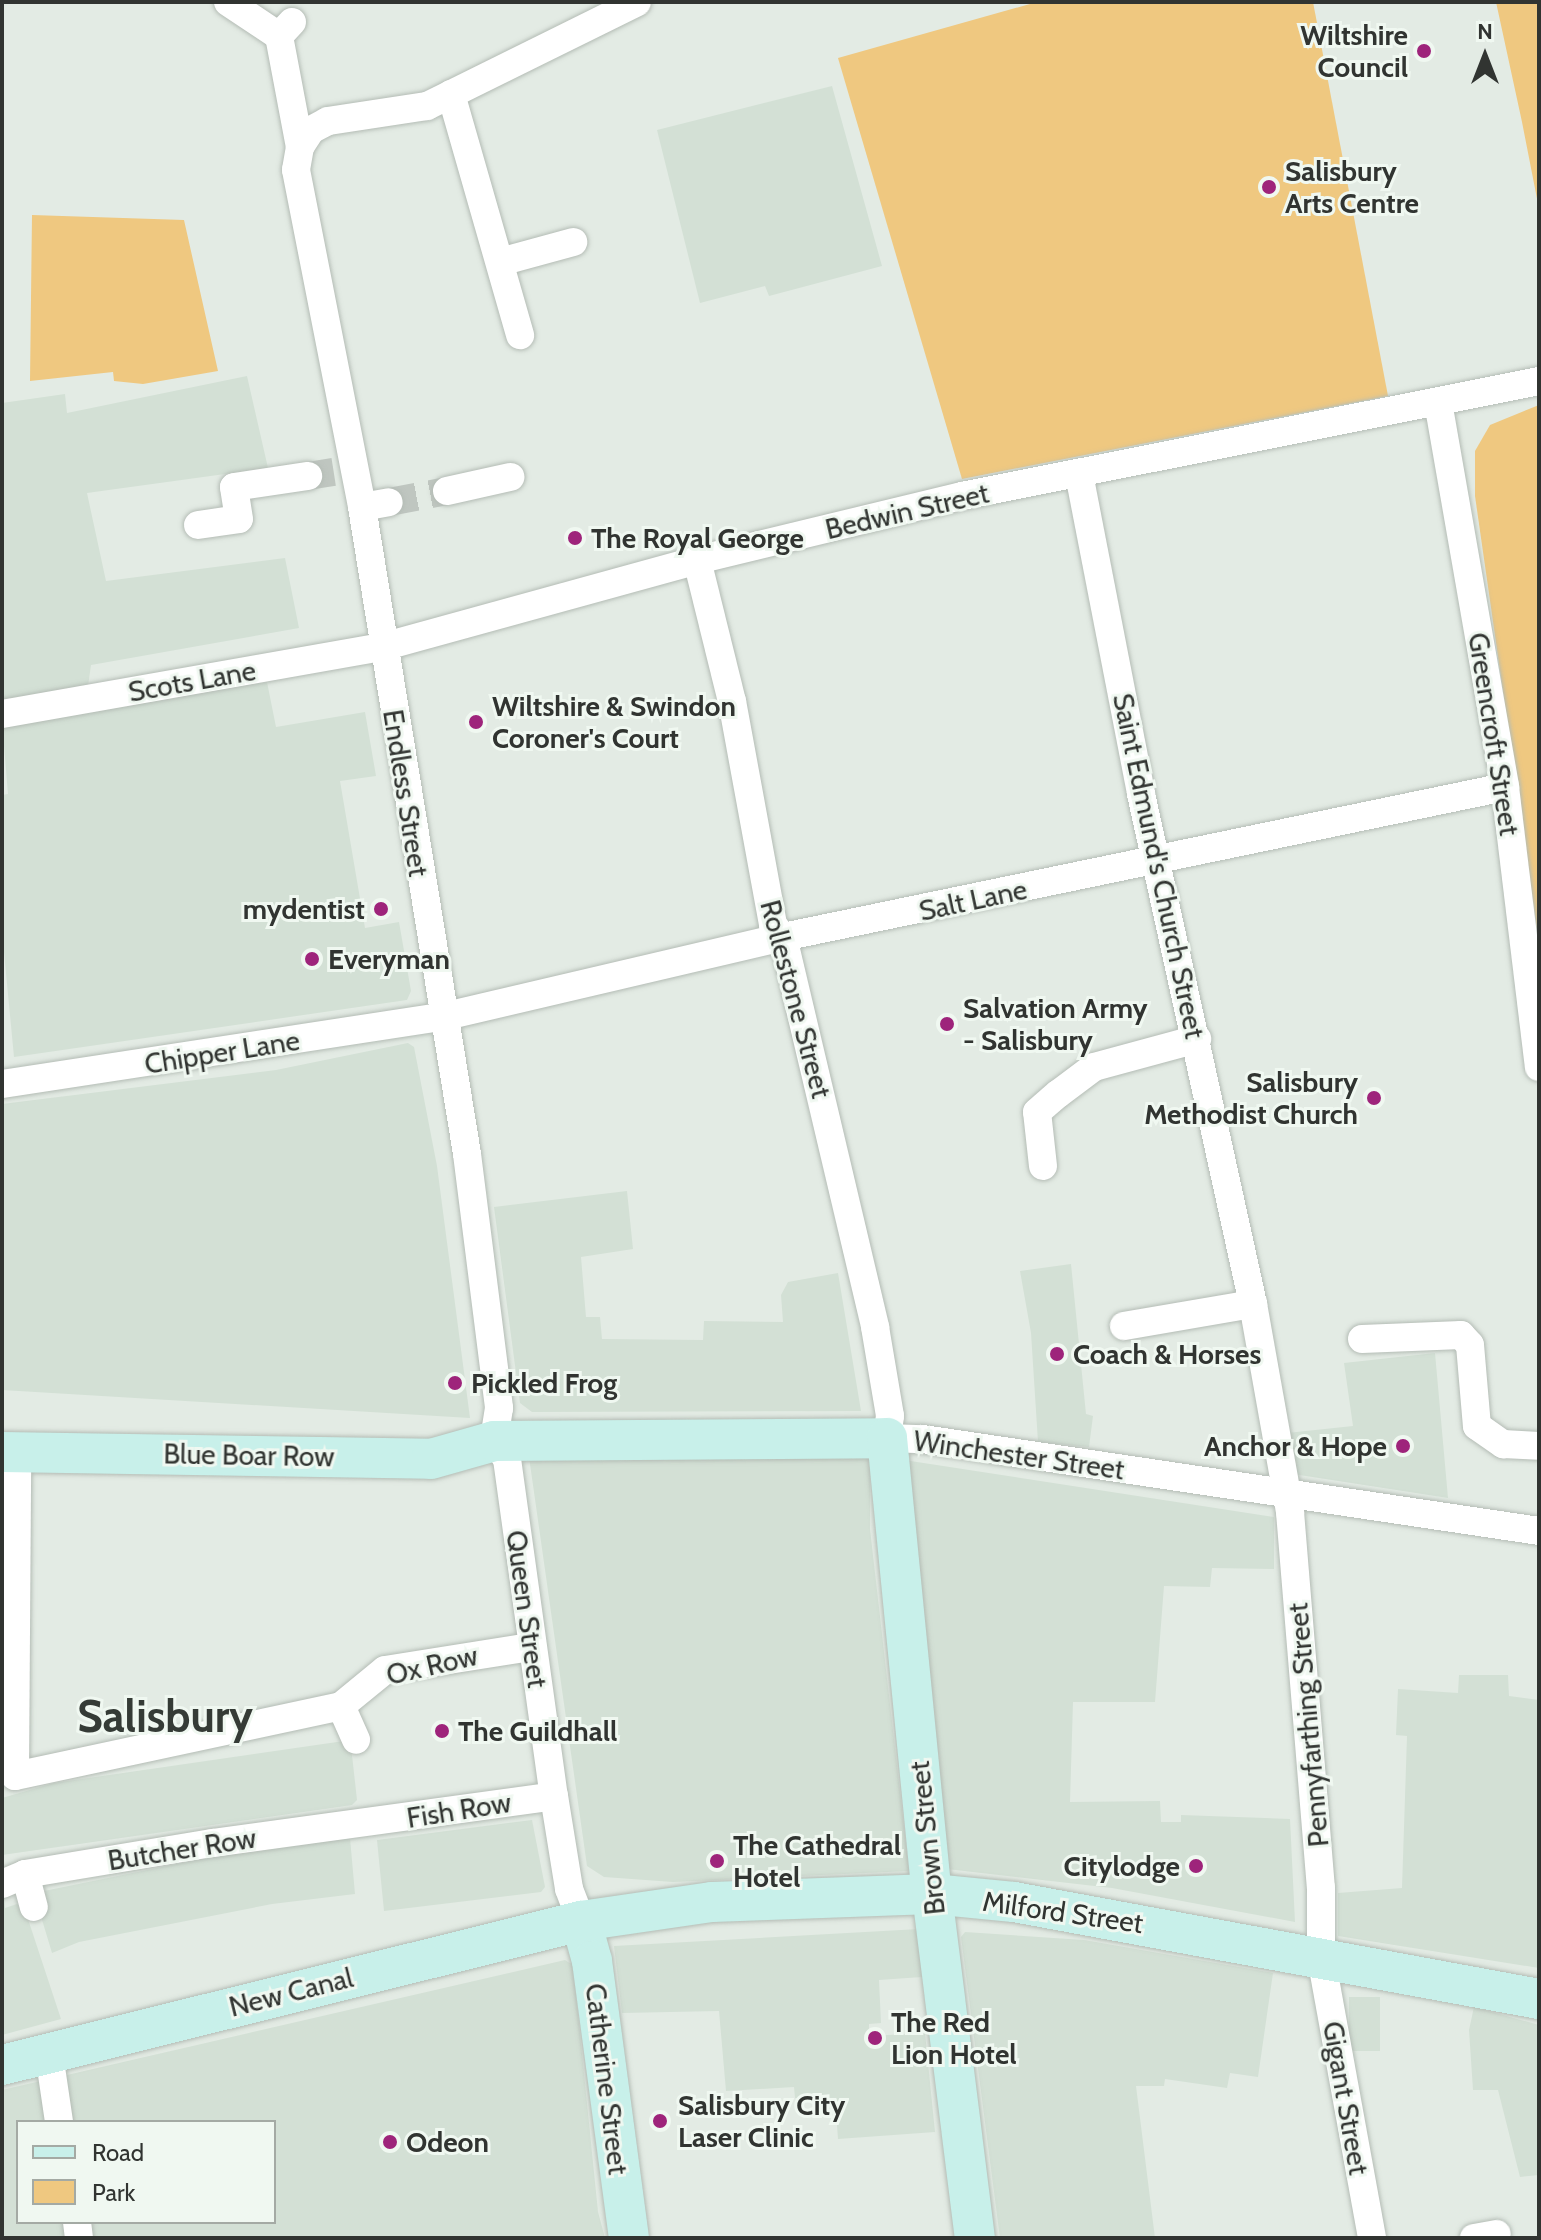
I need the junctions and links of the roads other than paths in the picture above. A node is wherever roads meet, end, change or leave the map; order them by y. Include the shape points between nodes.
1 (228, 2) edge
2 (630, 3) edge
3 (451, 94) junction
4 (300, 147) junction
5 (573, 242) dead end
6 (500, 262) junction
7 (520, 335) dead end
8 (1539, 381) edge
9 (1438, 402) junction
10 (332, 473) junction
11 (1079, 474) junction
12 (510, 477) dead end
13 (447, 491) tunnel mouth
14 (198, 525) dead end
15 (697, 560) junction
16 (382, 647) junction
17 (2, 714) edge
18 (1505, 787) junction
19 (1156, 860) junction
20 (783, 937) junction
21 (442, 1017) junction
22 (1197, 1039) junction
23 (1539, 1067) edge
24 (2, 1084) edge
25 (1043, 1166) dead end
26 (1253, 1304) junction
27 (1124, 1326) dead end
28 (1362, 1339) dead end
29 (887, 1438) junction
30 (494, 1441) junction
31 (1539, 1446) edge
32 (10, 1452) edge
33 (1284, 1494) junction
34 (1539, 1531) edge
35 (531, 1647) junction
36 (341, 1706) junction
37 (356, 1740) dead end
38 (8, 1782) edge
39 (554, 1796) junction
40 (364, 1824) joint
41 (14, 1879) edge
42 (932, 1894) junction
43 (34, 1907) dead end
44 (581, 1921) junction
45 (1321, 1957) junction
46 (1539, 1999) edge
47 (49, 2054) junction
48 (2, 2065) edge
49 (59, 2120) edge
50 (629, 2238) edge
51 (975, 2238) edge
52 (1372, 2238) edge

1 - 4 street, Endless Street via 286,29
2 - 3 street
3 - 4 street via 427,106 328,121 311,130
3 - 6 street
4 - 10 street, Endless Street via 296,170
5 - 6 street
6 - 7 street
8 - 9 street, Bedwin Street
9 - 11 street, Bedwin Street
9 - 18 street, Greencroft Street
10 - 14 street via 234,487 239,519
10 - 16 street, Endless Street via 375,504
11 - 15 street, Bedwin Street
11 - 19 street, Saint Edmund's Church Street
12 - 13 street
15 - 16 street, Bedwin Street
15 - 20 street, Rollestone Street via 732,701 773,925
16 - 17 street, Scots Lane
16 - 21 street, Endless Street
18 - 19 street, Salt Lane
18 - 23 street, Greencroft Street
19 - 20 street, Salt Lane
19 - 22 street, Saint Edmund's Church Street
20 - 21 street, Salt Lane
20 - 29 street, Rollestone Street via 875,1327 890,1416
21 - 24 street, Chipper Lane
21 - 30 street, Endless Street via 467,1154 499,1408
22 - 25 street via 1094,1067 1058,1094 1037,1112
22 - 26 street, Saint Edmund's Church Street
26 - 27 street
26 - 33 street, Saint Edmund's Church Street
28 - 31 street via 1461,1335 1470,1345 1477,1426 1503,1444
29 - 30 street, Winchester Street
29 - 33 street, Winchester Street via 923,1439
29 - 42 street, Brown Street
30 - 32 street, Blue Boar Row via 431,1459
30 - 35 street, Queen Street via 507,1459
32 - 38 street
33 - 34 street, Winchester Street
33 - 45 street, Pennyfarthing Street via 1290,1512 1313,1789
35 - 36 street, Ox Row via 385,1670
35 - 39 street, Queen Street
36 - 37 street
36 - 38 street, Ox Row
39 - 40 street, Fish Row
39 - 44 street, Queen Street via 569,1889
40 - 41 street, Butcher Row
41 - 43 street
42 - 44 street, Milford Street via 678,1904
42 - 45 street, Milford Street via 1091,1913
42 - 51 street, Brown Street
44 - 47 street, New Canal
44 - 50 street, Catherine Street via 592,1961
45 - 46 street, Milford Street
45 - 52 street, Gigant Street
47 - 48 street, New Canal
47 - 49 street

